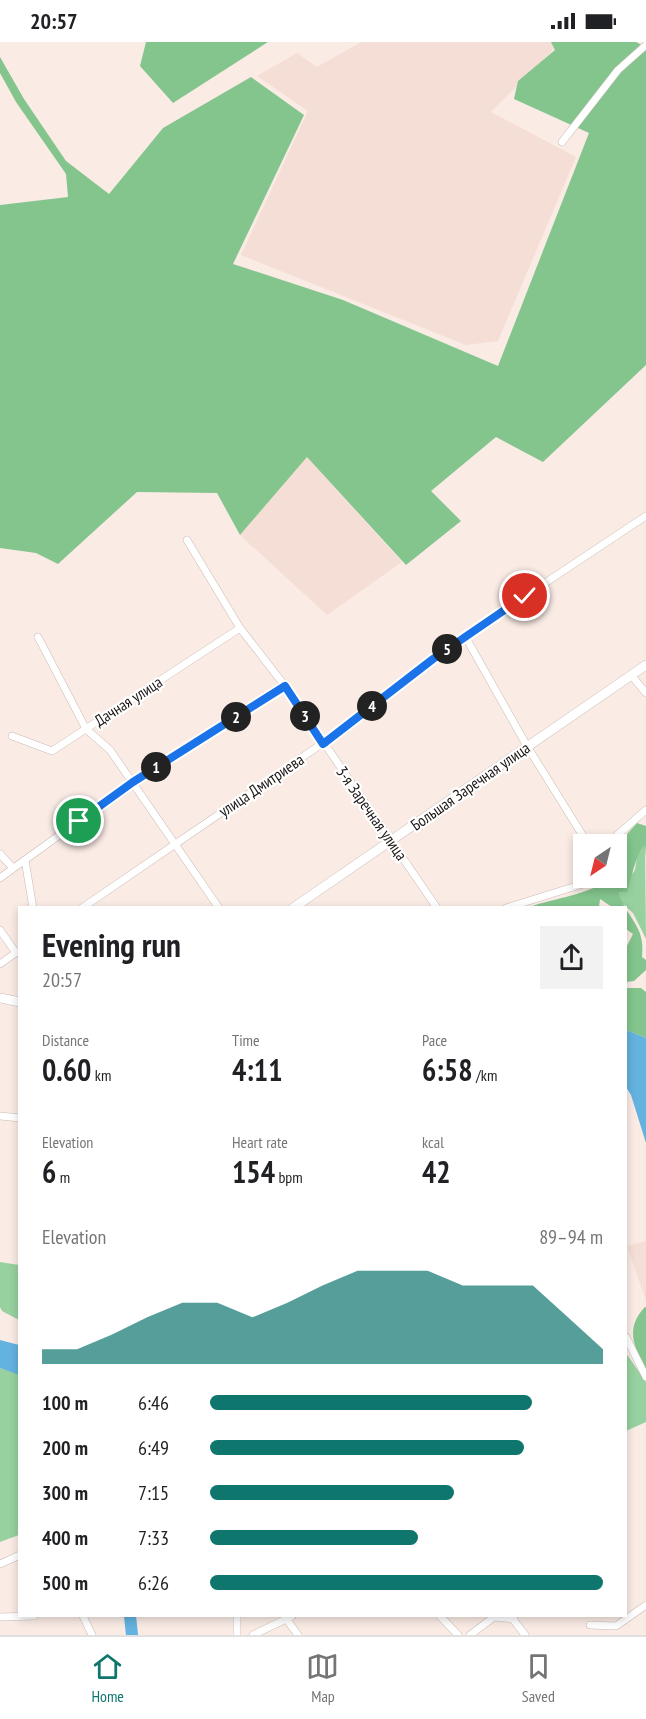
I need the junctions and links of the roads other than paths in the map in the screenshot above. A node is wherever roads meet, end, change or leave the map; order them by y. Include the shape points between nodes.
1 (646, 45) edge
2 (562, 142) dead end
3 (646, 516) edge
4 (187, 540) dead end
5 (240, 628) junction
6 (465, 636) junction
7 (38, 637) dead end
8 (646, 665) edge
9 (631, 675) junction
10 (285, 686) junction
11 (646, 693) edge
12 (86, 729) junction
13 (12, 736) dead end
14 (323, 744) junction
15 (527, 746) junction
16 (133, 782) junction
17 (646, 810) edge
18 (582, 834) edge
19 (618, 834) edge
20 (392, 841) junction
21 (173, 844) junction
22 (0, 854) edge
23 (25, 860) junction
24 (13, 868) junction
25 (0, 878) edge
26 (573, 887) edge
27 (33, 906) edge
28 (85, 906) edge
29 (218, 906) edge
30 (296, 906) edge
31 (436, 906) edge
32 (512, 906) edge
33 (0, 930) edge
34 (18, 952) edge
35 (0, 964) edge
36 (0, 998) edge
37 (18, 1002) edge
38 (0, 1116) edge
39 (18, 1118) edge
40 (627, 1339) edge
41 (646, 1377) edge
42 (18, 1556) edge
43 (0, 1564) edge
44 (646, 1605) edge
45 (18, 1616) edge
46 (0, 1617) edge
47 (83, 1617) edge
48 (237, 1617) edge
49 (442, 1617) edge
50 (512, 1617) edge
51 (290, 1618) edge
52 (591, 1625) dead end
53 (92, 1635) edge
54 (237, 1635) edge
55 (253, 1635) edge
56 (298, 1635) edge
57 (458, 1635) edge
58 (470, 1635) edge
59 (525, 1635) edge

1 - 2 street via 618,70
3 - 6 street, улица Дмитриева
4 - 5 street, 3-я Заречная улица
5 - 10 street, 3-я Заречная улица
5 - 12 street, Дачная улица
6 - 14 street, улица Дмитриева
6 - 15 street
7 - 12 street
8 - 9 street, Большая Заречная улица
9 - 11 street
9 - 15 street, Большая Заречная улица
10 - 14 street, 3-я Заречная улица
10 - 16 street
12 - 13 street, Дачная улица via 52,751
12 - 16 street via 110,750
14 - 20 street, 3-я Заречная улица
14 - 21 street, улица Дмитриева
15 - 18 street
15 - 20 street, Большая Заречная улица
16 - 21 street
16 - 23 street
17 - 19 street
20 - 30 street, Большая Заречная улица
20 - 31 street, 3-я Заречная улица
21 - 28 street, улица Дмитриева
21 - 29 street
22 - 24 street
23 - 24 street
23 - 27 street
24 - 25 street
26 - 32 street
33 - 34 street
34 - 35 street
36 - 37 street
38 - 39 street
40 - 41 street
42 - 43 street
44 - 52 street via 616,1626
45 - 46 street
47 - 53 street
48 - 54 street
49 - 57 street
50 - 58 street via 494,1617
50 - 59 street
51 - 55 street
51 - 56 street

